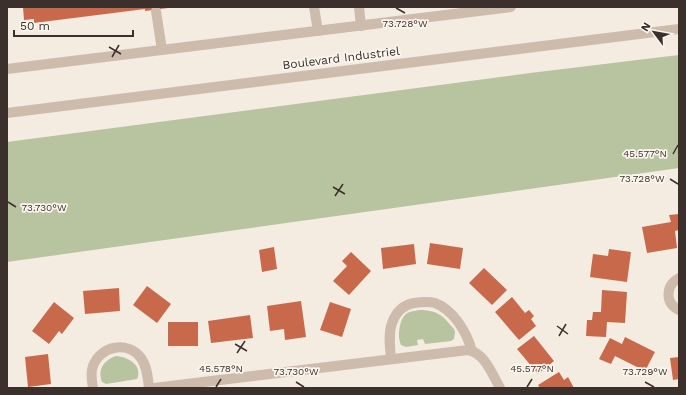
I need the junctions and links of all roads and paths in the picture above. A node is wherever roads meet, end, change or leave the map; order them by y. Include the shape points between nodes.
1 (314, 7) edge
2 (359, 7) edge
3 (511, 7) edge
4 (478, 9) edge
5 (156, 11) dead end
6 (361, 26) junction
7 (679, 29) edge
8 (318, 31) junction
9 (162, 50) junction
10 (7, 69) edge
11 (7, 113) edge
12 (679, 278) edge
13 (679, 310) edge
14 (472, 351) junction
15 (392, 359) junction
16 (93, 388) edge
17 (149, 388) edge
18 (154, 388) edge
19 (500, 388) edge

1 - 8 street
2 - 6 street
3 - 4 street
4 - 6 street
5 - 9 street
6 - 8 street
7 - 11 street, Boulevard Industriel
8 - 9 street
9 - 10 street
12 - 13 street via 672,284 668,294 671,304
14 - 15 street via 456,350
14 - 15 street via 464,331 449,312 436,304 422,302 404,306 395,317 390,336
14 - 19 street via 486,362
15 - 18 street
16 - 17 street via 92,371 97,358 110,349 119,347 129,349 141,358 147,372

